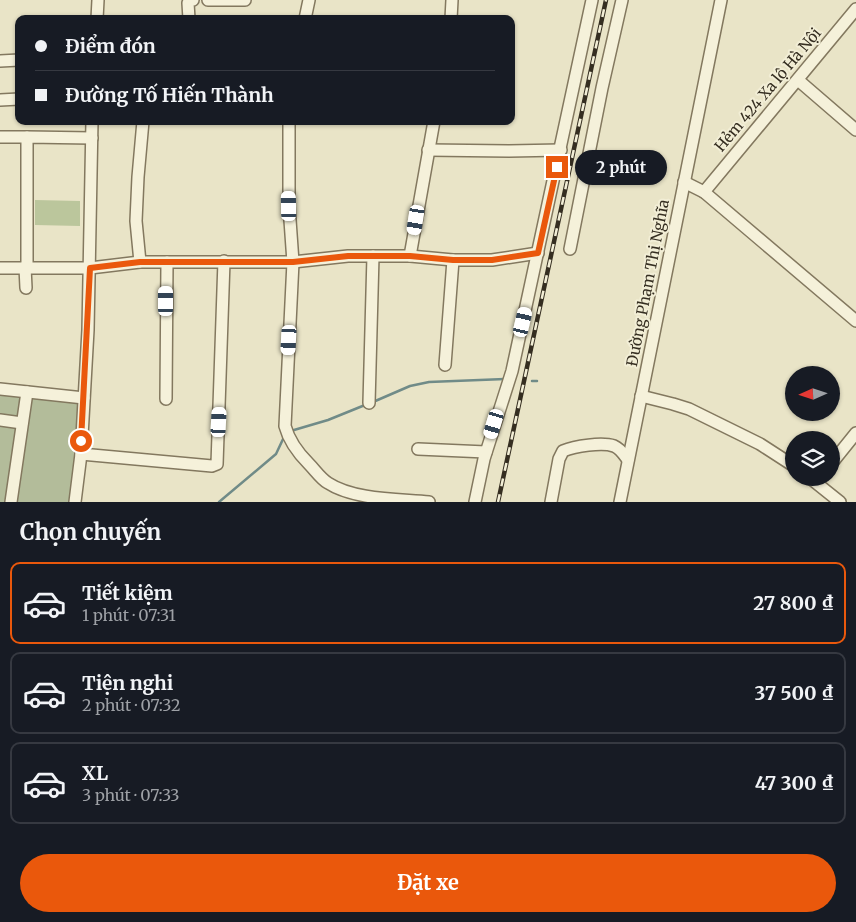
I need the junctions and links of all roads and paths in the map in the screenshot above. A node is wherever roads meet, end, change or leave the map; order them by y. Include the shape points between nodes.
1 (98, 0) edge
2 (193, 0) edge
3 (208, 0) edge
4 (245, 0) edge
5 (309, 0) edge
6 (452, 0) edge
7 (592, 0) edge
8 (622, 0) edge
9 (721, 0) edge
10 (856, 9) edge
11 (97, 15) edge
12 (189, 15) edge
13 (307, 15) edge
14 (451, 15) edge
15 (15, 60) edge
16 (0, 62) edge
17 (798, 80) junction
18 (15, 98) edge
19 (0, 100) edge
20 (92, 125) edge
21 (144, 125) edge
22 (289, 125) edge
23 (433, 125) edge
24 (856, 130) edge
25 (0, 137) edge
26 (27, 137) junction
27 (92, 138) junction
28 (428, 150) junction
29 (561, 150) junction
30 (684, 182) junction
31 (704, 192) junction
32 (570, 249) dead end
33 (538, 253) junction
34 (373, 256) junction
35 (410, 256) junction
36 (453, 260) junction
37 (224, 261) junction
38 (140, 262) junction
39 (167, 262) junction
40 (293, 262) junction
41 (26, 267) junction
42 (0, 268) edge
43 (90, 268) junction
44 (26, 288) dead end
45 (856, 321) edge
46 (445, 365) dead end
47 (0, 389) edge
48 (27, 392) junction
49 (641, 396) junction
50 (84, 398) junction
51 (166, 399) dead end
52 (369, 403) dead end
53 (0, 420) edge
54 (22, 423) junction
55 (856, 433) edge
56 (418, 450) dead end
57 (486, 452) junction
58 (840, 453) edge
59 (81, 454) junction
60 (628, 460) junction
61 (785, 460) edge
62 (823, 486) edge
63 (11, 502) edge
64 (76, 502) edge
65 (429, 502) edge
66 (475, 502) edge
67 (551, 502) edge
68 (620, 502) edge
69 (840, 502) edge

1 - 11 street
2 - 12 street via 188,3
3 - 4 street
5 - 13 street
6 - 14 street
7 - 29 street
8 - 32 street
9 - 30 street, Đường Phạm Thị Nghĩa
10 - 17 street, Hẻm 424 Xa lộ Hà Nội
15 - 16 street
17 - 24 street
17 - 31 street, Hẻm 424 Xa lộ Hà Nội
18 - 19 street
20 - 27 street
21 - 38 street via 136,221
22 - 40 street
23 - 28 street
25 - 26 street
26 - 27 street
26 - 41 street
27 - 43 street
28 - 29 street
28 - 35 street
29 - 33 street
30 - 31 street
30 - 49 street, Đường Phạm Thị Nghĩa
31 - 45 street
33 - 36 street via 492,260
33 - 57 street via 512,371
34 - 35 street
34 - 40 street
34 - 52 street
35 - 36 street
36 - 46 street
37 - 39 street
37 - 40 street
37 - 59 street via 217,464
38 - 39 street
38 - 43 street
39 - 51 street
40 - 65 street via 285,426 289,439 328,483 349,492 380,498
41 - 42 street
41 - 43 street
41 - 44 street
43 - 50 street
47 - 48 street
48 - 50 street
48 - 54 street
49 - 60 street, Đường Phạm Thị Nghĩa
49 - 61 street via 689,409 760,444
50 - 59 street
53 - 54 street
54 - 63 street
55 - 58 street
56 - 57 street
57 - 66 street
59 - 64 street
60 - 67 street via 614,446 578,446 563,451
60 - 68 street, Đường Phạm Thị Nghĩa
62 - 69 street

